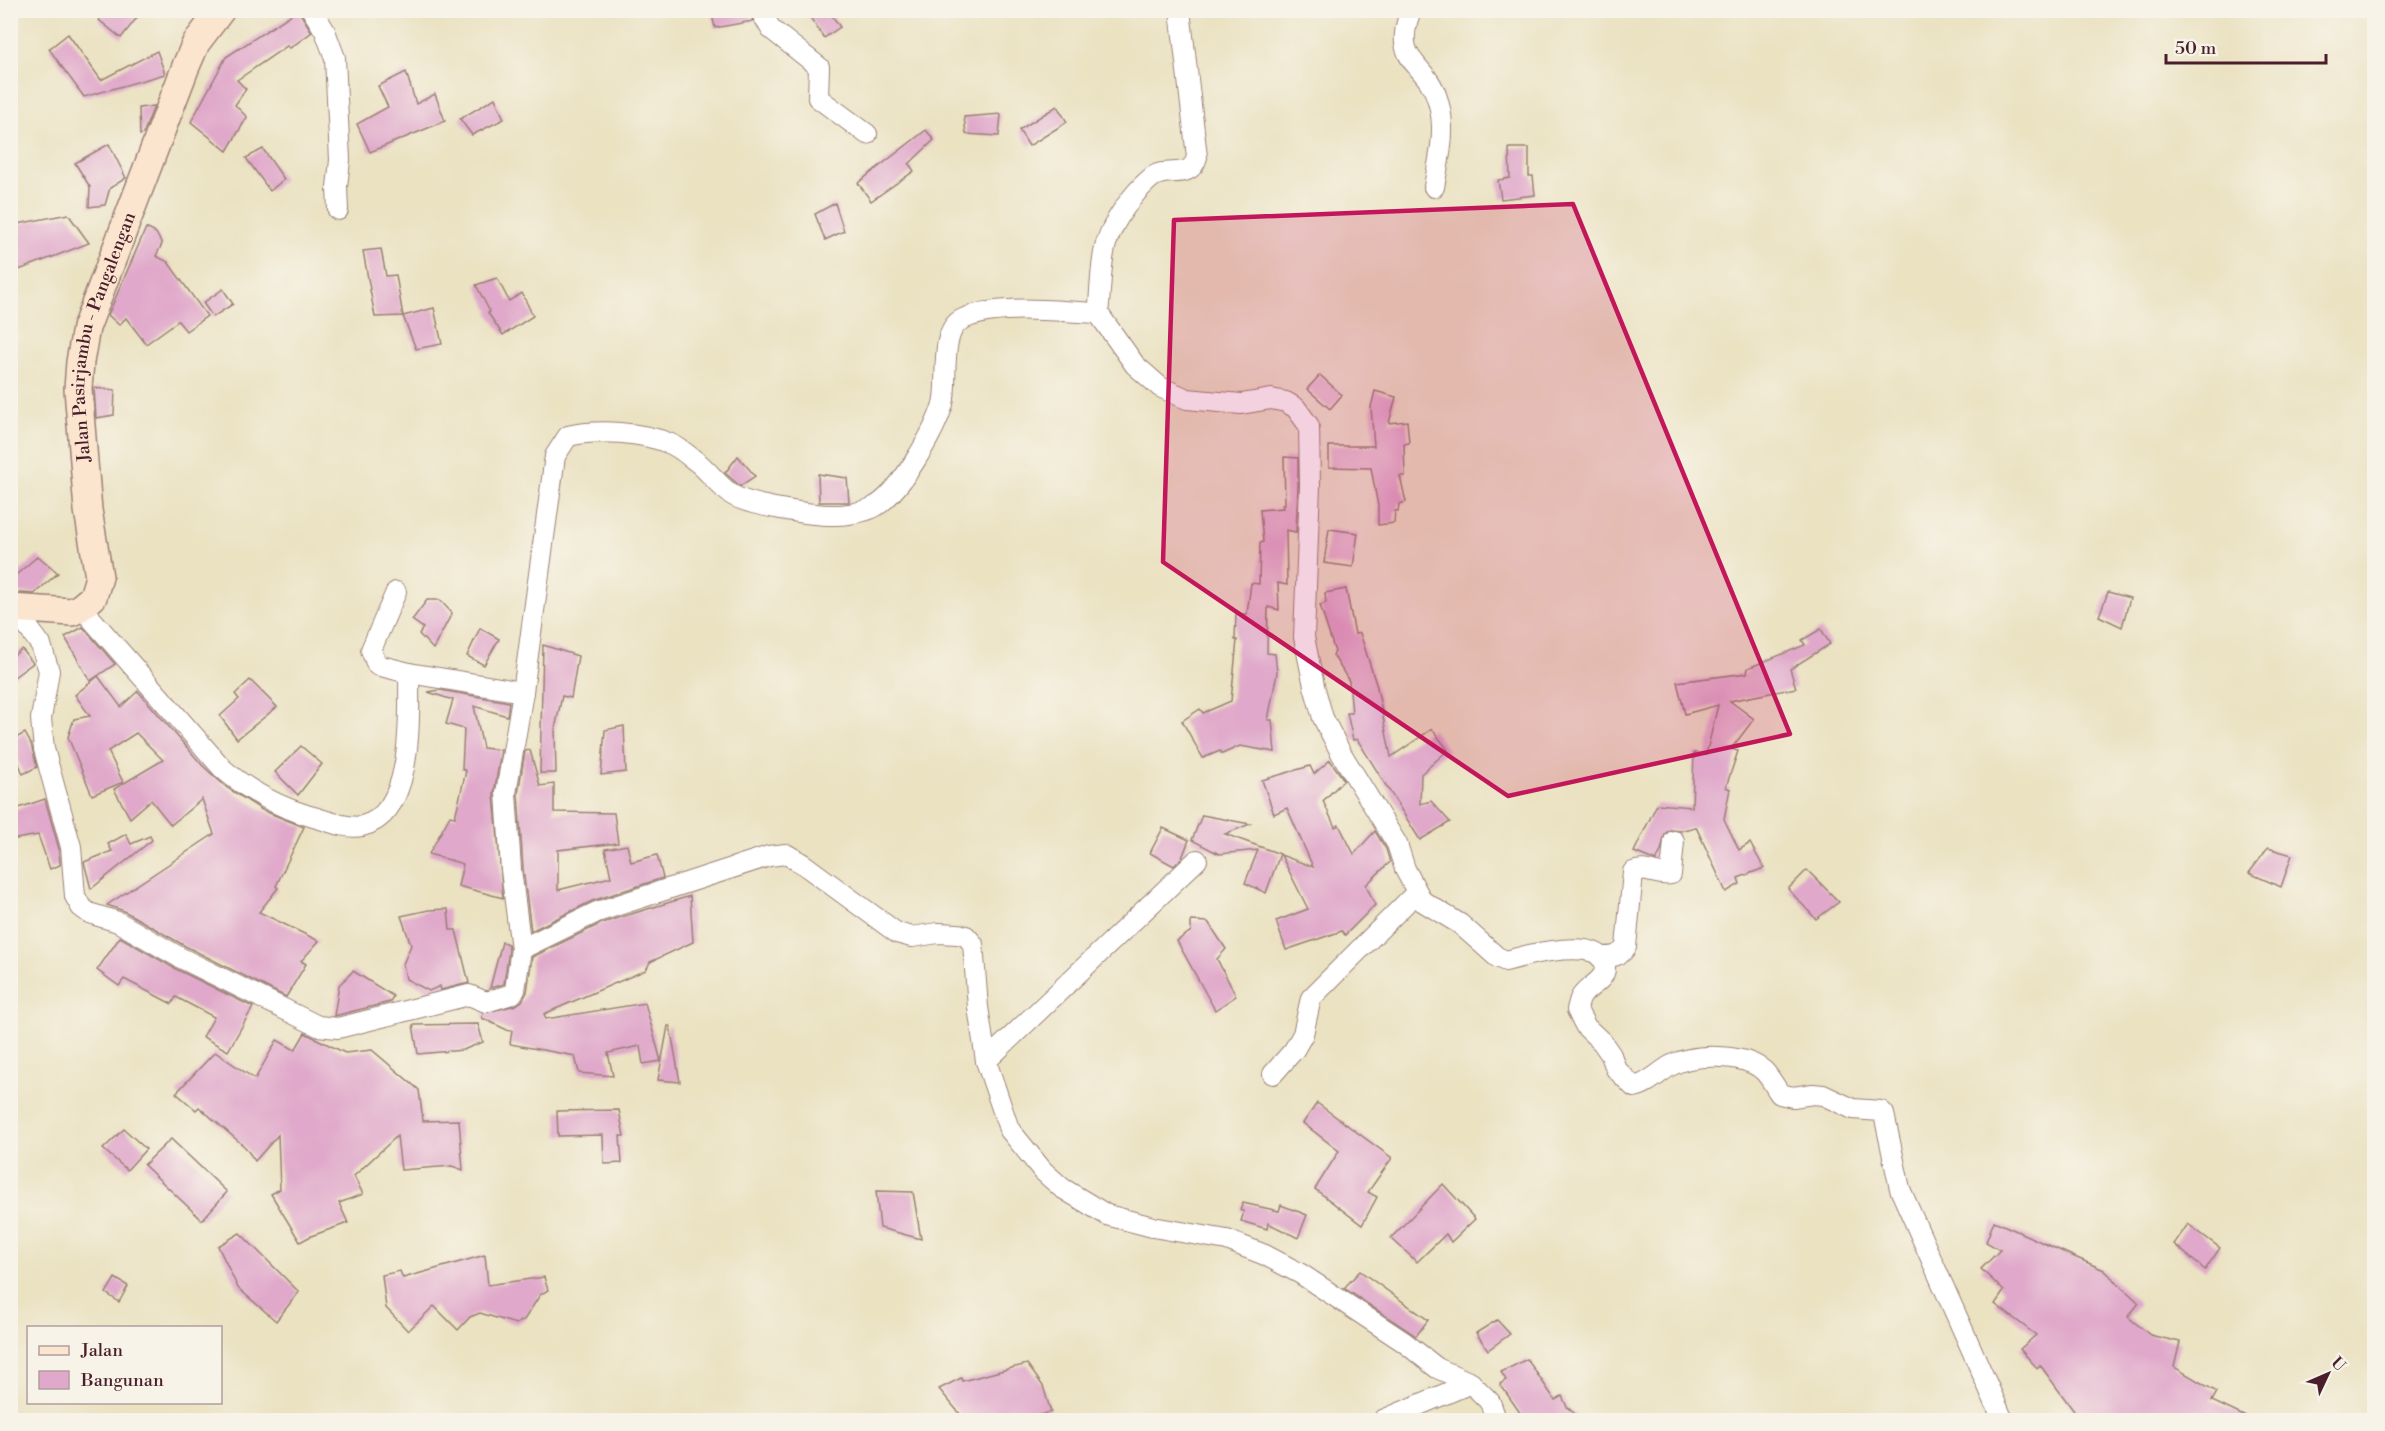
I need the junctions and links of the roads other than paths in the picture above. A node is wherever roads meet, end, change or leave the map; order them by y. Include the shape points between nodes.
1 (221, 10) edge
2 (312, 10) edge
3 (760, 10) edge
4 (1180, 10) edge
5 (1411, 10) edge
6 (867, 134) dead end
7 (1434, 188) dead end
8 (338, 210) dead end
9 (1098, 314) junction
10 (396, 592) dead end
11 (12, 608) edge
12 (81, 608) junction
13 (409, 673) junction
14 (523, 692) junction
15 (1674, 841) dead end
16 (1197, 860) dead end
17 (1417, 892) junction
18 (521, 949) junction
19 (1600, 957) junction
20 (986, 1061) junction
21 (1273, 1074) dead end
22 (1471, 1383) junction
23 (1383, 1420) edge
24 (1493, 1420) edge
25 (2003, 1420) edge

1 - 12 main road, Jalan Pasirjambu - Pangalengan via 196,43 186,66 86,328 78,389 88,510 99,577 93,597
2 - 8 street via 335,58
3 - 6 street via 771,29 819,67 818,98
4 - 9 street via 1197,156 1190,170 1153,177 1113,228 1106,245
5 - 7 street via 1404,40 1406,49 1433,87 1442,118
9 - 14 street via 986,310 960,320 948,340 944,402 937,418 913,464 893,492 873,508 838,516 764,506 734,496 672,444 632,434 584,432 568,436 555,456
9 - 17 street via 1135,365 1160,387 1187,399 1241,404 1271,399 1286,402 1296,408 1309,426 1304,637 1314,686 1323,718 1397,844
10 - 13 street via 371,650 377,665
11 - 12 main road via 72,612
11 - 18 street via 41,645 49,671 41,719 44,749 71,847 75,896 89,913 118,922 179,957 327,1028 469,995 486,1002 512,994
12 - 13 street via 241,784 299,813 345,825 362,826 375,820 396,794 410,726
13 - 14 street
14 - 18 street via 506,793
15 - 19 street via 1671,874 1633,872 1626,947 1614,957
16 - 20 street
17 - 19 street via 1422,901 1460,924 1506,961 1563,950 1591,951
17 - 21 street via 1311,998 1303,1034
18 - 20 street via 597,912 769,856 786,854 897,933 912,937 938,933 966,936 973,944
19 - 25 street via 1605,965 1603,976 1581,997 1577,1010 1630,1085 1637,1087 1671,1065 1707,1056 1750,1061 1766,1073 1780,1094 1823,1095 1853,1109 1884,1114 1900,1189
20 - 22 street via 1009,1129 1042,1171 1062,1188 1107,1215 1227,1240 1265,1255 1301,1274 1437,1368
22 - 23 street
22 - 24 street via 1490,1402

